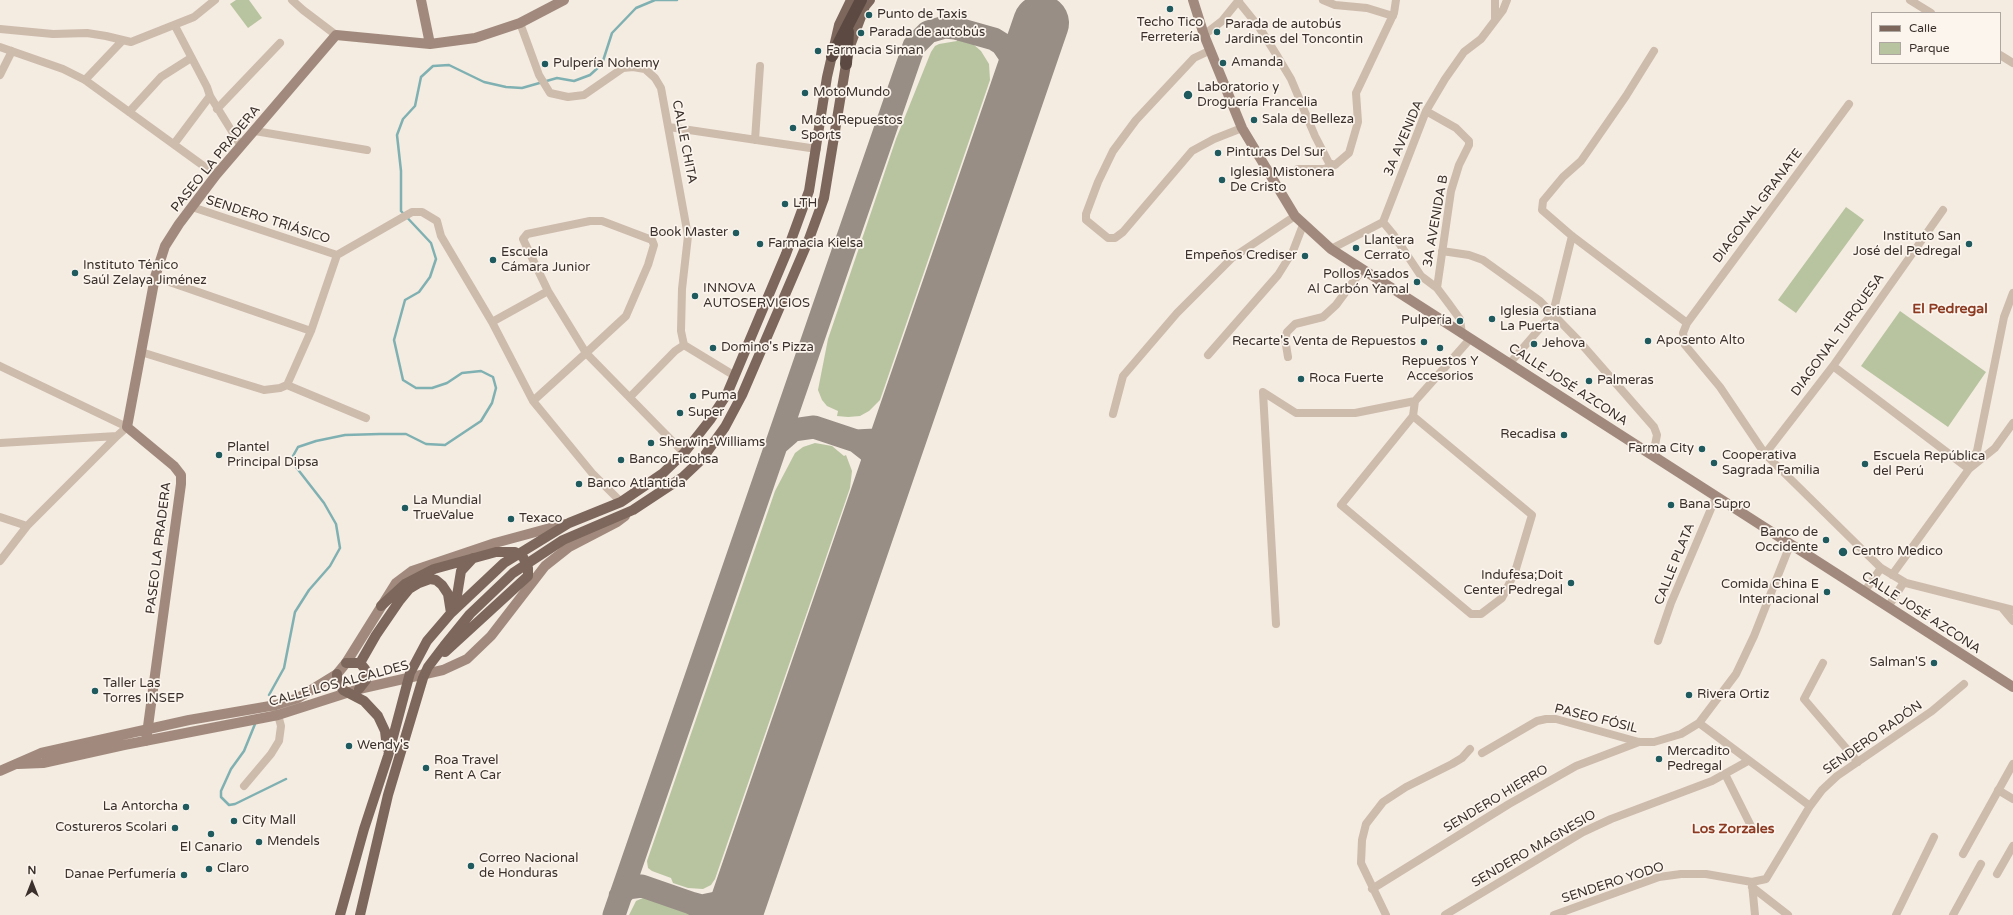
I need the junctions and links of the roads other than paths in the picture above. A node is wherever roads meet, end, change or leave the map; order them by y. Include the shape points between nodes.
1 (215, 0) edge
2 (292, 0) edge
3 (420, 0) edge
4 (564, 0) edge
5 (851, 0) edge
6 (862, 0) edge
7 (870, 0) edge
8 (1193, 0) edge
9 (1238, 0) edge
10 (1323, 0) edge
11 (1396, 0) edge
12 (1495, 0) edge
13 (1507, 0) edge
14 (1910, 0) edge
15 (550, 4) edge
16 (1929, 12) edge
17 (1393, 16) junction
18 (1495, 20) junction
19 (520, 23) junction
20 (850, 23) junction
21 (175, 26) junction
22 (0, 28) edge
23 (336, 35) junction
24 (1204, 35) junction
25 (122, 41) junction
26 (280, 43) dead end
27 (430, 44) junction
28 (0, 47) edge
29 (1211, 50) junction
30 (12, 51) junction
31 (1654, 51) dead end
32 (832, 56) junction
33 (2001, 56) edge
34 (191, 58) junction
35 (2013, 63) edge
36 (846, 64) junction
37 (760, 66) dead end
38 (0, 75) edge
39 (85, 80) junction
40 (210, 96) junction
41 (1849, 104) dead end
42 (217, 109) junction
43 (1426, 111) junction
44 (129, 112) junction
45 (669, 127) junction
46 (1242, 128) junction
47 (255, 131) junction
48 (755, 140) junction
49 (174, 144) junction
50 (241, 146) junction
51 (817, 149) junction
52 (367, 150) dead end
53 (1335, 165) junction
54 (1298, 169) dead end
55 (216, 175) junction
56 (192, 207) junction
57 (1943, 210) dead end
58 (1295, 216) junction
59 (1383, 222) junction
60 (1303, 225) junction
61 (1572, 236) junction
62 (1331, 249) junction
63 (1442, 251) junction
64 (337, 256) junction
65 (1362, 270) junction
66 (155, 277) junction
67 (1437, 288) junction
68 (548, 291) junction
69 (2013, 294) edge
70 (1553, 313) junction
71 (492, 322) junction
72 (1687, 323) junction
73 (311, 331) junction
74 (1466, 336) junction
75 (684, 345) junction
76 (141, 352) junction
77 (586, 353) junction
78 (1208, 355) dead end
79 (1288, 357) dead end
80 (1510, 363) junction
81 (0, 366) edge
82 (1833, 366) junction
83 (735, 376) junction
84 (287, 385) junction
85 (630, 397) junction
86 (533, 400) junction
87 (1415, 401) junction
88 (1113, 414) dead end
89 (1413, 416) junction
90 (366, 418) dead end
91 (2013, 423) edge
92 (127, 427) junction
93 (117, 436) junction
94 (0, 442) edge
95 (684, 453) junction
96 (1765, 454) junction
97 (1652, 455) junction
98 (1968, 468) junction
99 (1716, 496) junction
100 (621, 502) junction
101 (632, 510) junction
102 (0, 517) edge
103 (569, 523) junction
104 (27, 526) junction
105 (1790, 545) junction
106 (475, 557) junction
107 (0, 561) edge
108 (1881, 568) junction
109 (1892, 575) junction
110 (1904, 582) junction
111 (1864, 592) junction
112 (381, 606) junction
113 (1888, 607) junction
114 (2003, 609) junction
115 (2013, 610) edge
116 (453, 611) junction
117 (2013, 621) edge
118 (1276, 624) dead end
119 (1658, 641) dead end
120 (346, 662) junction
121 (360, 663) junction
122 (1823, 664) dead end
123 (428, 667) junction
124 (337, 674) junction
125 (1964, 684) dead end
126 (2013, 687) edge
127 (359, 689) junction
128 (348, 693) junction
129 (278, 715) junction
130 (1699, 723) junction
131 (148, 729) junction
132 (146, 741) junction
133 (1638, 742) junction
134 (1470, 749) dead end
135 (1482, 753) dead end
136 (388, 756) junction
137 (1748, 760) junction
138 (1858, 762) junction
139 (18, 764) junction
140 (2013, 764) edge
141 (0, 770) edge
142 (1725, 774) junction
143 (244, 786) dead end
144 (1998, 790) junction
145 (2013, 799) edge
146 (1810, 806) junction
147 (1752, 828) dead end
148 (1934, 837) dead end
149 (2013, 846) edge
150 (1963, 854) dead end
151 (1981, 864) dead end
152 (1997, 874) dead end
153 (1752, 885) junction
154 (1372, 889) junction
155 (340, 915) edge
156 (360, 915) edge
157 (1386, 915) edge
158 (1445, 915) edge
159 (1554, 915) edge
160 (1755, 915) edge
161 (1788, 915) edge
162 (1896, 915) edge
163 (1953, 915) edge

1 - 21 street via 194,17
2 - 23 street
3 - 27 main road
4 - 15 main road
5 - 32 main road via 839,25
6 - 20 highway
7 - 36 main road via 865,6 850,46
8 - 24 main road, CALLE JOSÉ AZCONA
9 - 24 street via 1222,21
9 - 53 street via 1259,27 1291,79 1318,143 1329,163
10 - 17 street via 1335,5 1367,8
11 - 17 street
12 - 18 street
13 - 18 street, 3A AVENIDA
14 - 16 street
15 - 19 main road
17 - 53 street via 1356,93 1358,122 1349,153
18 - 43 street, 3A AVENIDA via 1481,39 1464,52
19 - 27 main road via 475,38
19 - 45 street, CALLE CHITA via 539,75 550,93 568,97 584,96 623,68 645,69 661,88
20 - 32 highway
20 - 36 highway via 846,40
21 - 25 street via 131,42
21 - 34 street
22 - 25 street via 53,34 87,33
23 - 27 main road
23 - 47 main road, PASEO LA PRADERA
24 - 29 main road, CALLE JOSÉ AZCONA
25 - 39 street
26 - 42 street
28 - 30 street
29 - 46 main road, CALLE JOSÉ AZCONA
29 - 46 street via 1194,58 1136,120 1113,151 1098,182 1086,220 1108,238 1116,238 1192,151
30 - 38 street
30 - 39 street via 63,69
31 - 61 street via 1581,161 1563,177 1543,201 1544,213
32 - 51 main road
33 - 35 street
34 - 40 street
34 - 44 street via 161,77
36 - 101 main road via 824,198 810,239 742,395 725,427 702,459 682,477
37 - 48 street
39 - 44 street
40 - 42 street
40 - 49 street
41 - 72 street, DIAGONAL GRANATE
42 - 50 street
43 - 59 street, 3A AVENIDA
43 - 63 street, 3A AVENIDA B via 1456,128 1469,141 1451,191
44 - 49 street
45 - 48 street
45 - 75 street, CALLE CHITA via 688,236 682,296 681,331
46 - 58 main road, CALLE JOSÉ AZCONA
47 - 50 main road, PASEO LA PRADERA
47 - 52 street
48 - 51 street
49 - 55 street
50 - 55 main road, PASEO LA PRADERA
51 - 83 main road via 809,191 786,254
53 - 54 street via 1324,169
55 - 56 main road, PASEO LA PRADERA
56 - 64 street, SENDERO TRIÁSICO
56 - 66 main road, PASEO LA PRADERA via 165,246
57 - 82 street, DIAGONAL TURQUESA
58 - 60 main road, CALLE JOSÉ AZCONA
58 - 88 street via 1232,258 1177,313 1123,376
59 - 62 street
59 - 67 street via 1394,234 1421,276
60 - 62 main road, CALLE JOSÉ AZCONA
60 - 78 street via 1293,251 1278,275
61 - 70 street
61 - 72 street
62 - 65 main road, CALLE JOSÉ AZCONA
63 - 67 street, 3A AVENIDA B
63 - 70 street via 1483,260
64 - 71 street via 412,212 422,212 437,221 441,236
64 - 73 street
65 - 74 main road, CALLE JOSÉ AZCONA
65 - 79 street via 1336,305 1323,317 1295,324 1287,332 1285,339
66 - 73 street
66 - 76 main road, PASEO LA PRADERA
67 - 74 street via 1460,319
68 - 71 street
68 - 77 street
68 - 77 street via 525,246 523,239 527,234 590,221 602,222 652,240 654,245 648,265 629,314
69 - 98 street via 2004,317 1977,451
70 - 80 street
70 - 97 street via 1654,427 1657,434
71 - 86 street
72 - 96 street via 1683,333 1685,345 1720,387
73 - 84 street
74 - 80 main road, CALLE JOSÉ AZCONA
74 - 87 street
75 - 83 street
75 - 85 street
76 - 84 street via 264,390
76 - 92 main road, PASEO LA PRADERA
77 - 85 street
77 - 86 street
80 - 97 main road, CALLE JOSÉ AZCONA
81 - 92 street
82 - 96 street, DIAGONAL TURQUESA
82 - 98 street
83 - 95 main road via 710,420
84 - 90 street
85 - 95 street
86 - 100 street via 592,473
87 - 89 street
87 - 118 street via 1355,413 1296,413 1263,392
89 - 89 street via 1532,515 1515,572 1502,598 1481,614 1471,614 1341,505
91 - 98 street via 1995,448
92 - 93 street
92 - 131 main road, PASEO LA PRADERA via 174,466 181,475
93 - 94 street
93 - 104 street
95 - 100 main road via 649,484
96 - 108 street
97 - 99 main road, CALLE JOSÉ AZCONA
98 - 109 street
99 - 105 main road, CALLE JOSÉ AZCONA
99 - 119 street, CALLE PLATA
100 - 103 main road
101 - 123 main road via 563,540 513,573 470,614
101 - 127 main road, CALLE LOS ALCALDES via 617,522 569,546 545,566 491,636 467,660 443,670
102 - 104 street
103 - 112 main road, CALLE LOS ALCALDES via 495,543 412,571 396,583
103 - 116 main road via 504,563
104 - 107 street
105 - 111 main road, CALLE JOSÉ AZCONA
105 - 130 street, PASEO FÓSIL via 1736,674
106 - 112 main road via 426,572 405,584
106 - 116 main road via 461,570
106 - 123 main road via 496,552 515,552 526,562 528,576
108 - 109 street
108 - 111 street
109 - 110 street
110 - 113 street
110 - 114 street
111 - 113 main road, CALLE JOSÉ AZCONA
112 - 120 main road, CALLE LOS ALCALDES
113 - 126 main road, CALLE JOSÉ AZCONA
114 - 115 street
114 - 117 street
116 - 121 main road via 448,594 436,580 430,579 419,583 409,589 400,600
116 - 136 main road via 427,641 415,662
120 - 121 main road
120 - 124 main road, CALLE LOS ALCALDES
121 - 127 main road via 365,669 366,676 364,684
122 - 138 street via 1804,699
123 - 156 main road via 388,795
124 - 128 main road via 339,685
124 - 131 main road, CALLE LOS ALCALDES via 303,695 276,705
125 - 138 street, SENDERO RADÓN via 1932,711
127 - 128 main road, CALLE LOS ALCALDES
128 - 129 main road, CALLE LOS ALCALDES
128 - 136 main road via 364,701 378,716 386,731
129 - 132 main road, CALLE LOS ALCALDES
129 - 143 street via 281,726 279,741
130 - 133 street, PASEO FÓSIL via 1681,734 1654,742
130 - 137 street
131 - 132 main road, PASEO LA PRADERA
131 - 139 main road, CALLE LOS ALCALDES via 41,753
132 - 139 main road, CALLE LOS ALCALDES via 43,763
133 - 135 street, PASEO FÓSIL via 1556,719 1546,719
133 - 154 street, SENDERO HIERRO via 1576,766 1509,804
134 - 154 street via 1457,761 1383,802 1366,824 1361,863
136 - 155 main road
137 - 142 street, SENDERO MAGNESIO
137 - 146 street
138 - 146 street, SENDERO RADÓN via 1837,776
139 - 141 main road, CALLE LOS ALCALDES
140 - 144 street
142 - 147 street
142 - 158 street, SENDERO MAGNESIO via 1583,832
144 - 145 street
144 - 150 street
146 - 153 street, SENDERO RADÓN via 1766,879
148 - 162 street
149 - 152 street
151 - 163 street
153 - 159 street, SENDERO YODO via 1706,874 1681,874 1659,878
153 - 160 street
153 - 161 street
154 - 157 street

